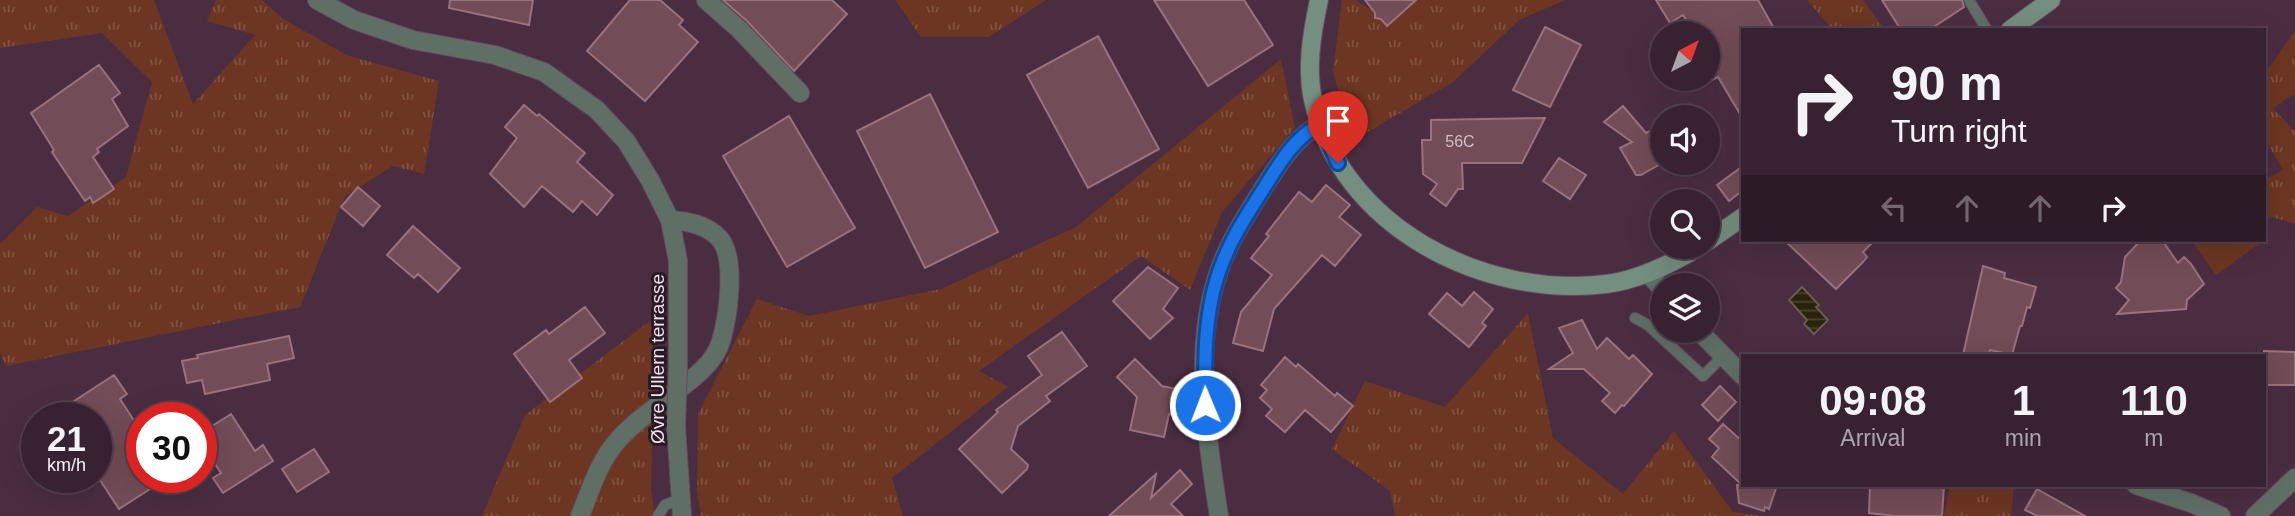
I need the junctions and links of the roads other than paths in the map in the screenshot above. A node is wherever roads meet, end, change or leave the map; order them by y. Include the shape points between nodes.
1 (317, 0) edge
2 (706, 0) edge
3 (1319, 0) edge
4 (1969, 0) edge
5 (2051, 0) edge
6 (1986, 28) edge
7 (2013, 28) edge
8 (800, 93) dead end
9 (1320, 124) junction
10 (1741, 218) edge
11 (670, 220) junction
12 (1720, 233) edge
13 (1679, 259) edge
14 (1648, 273) junction
15 (1650, 275) edge
16 (1635, 317) dead end
17 (1711, 343) edge
18 (1723, 356) junction
19 (1741, 374) edge
20 (2295, 478) edge
21 (2142, 487) edge
22 (681, 507) edge
23 (580, 516) edge
24 (658, 516) edge
25 (1219, 516) edge
26 (2221, 516) edge
27 (2255, 516) edge

1 - 11 street, Øvre Ullern terrasse via 354,20 413,40 495,55 544,72 597,110 626,141
2 - 8 street
3 - 9 street via 1310,72
4 - 6 lane
5 - 7 street
9 - 14 street via 1355,187 1405,233 1458,263 1538,284 1606,284
9 - 25 street via 1300,138 1275,170 1229,248 1214,288 1206,330 1205,405
10 - 12 street
11 - 22 street, Øvre Ullern terrasse, bridge via 678,261 676,425
11 - 23 street via 689,221 710,231 726,253 730,268 721,342 704,368 617,441
13 - 14 street
14 - 15 street
16 - 18 lane via 1703,376
17 - 18 street
18 - 19 street
20 - 27 street
21 - 26 street
22 - 24 lane, Øvre Ullern terrasse via 665,505

